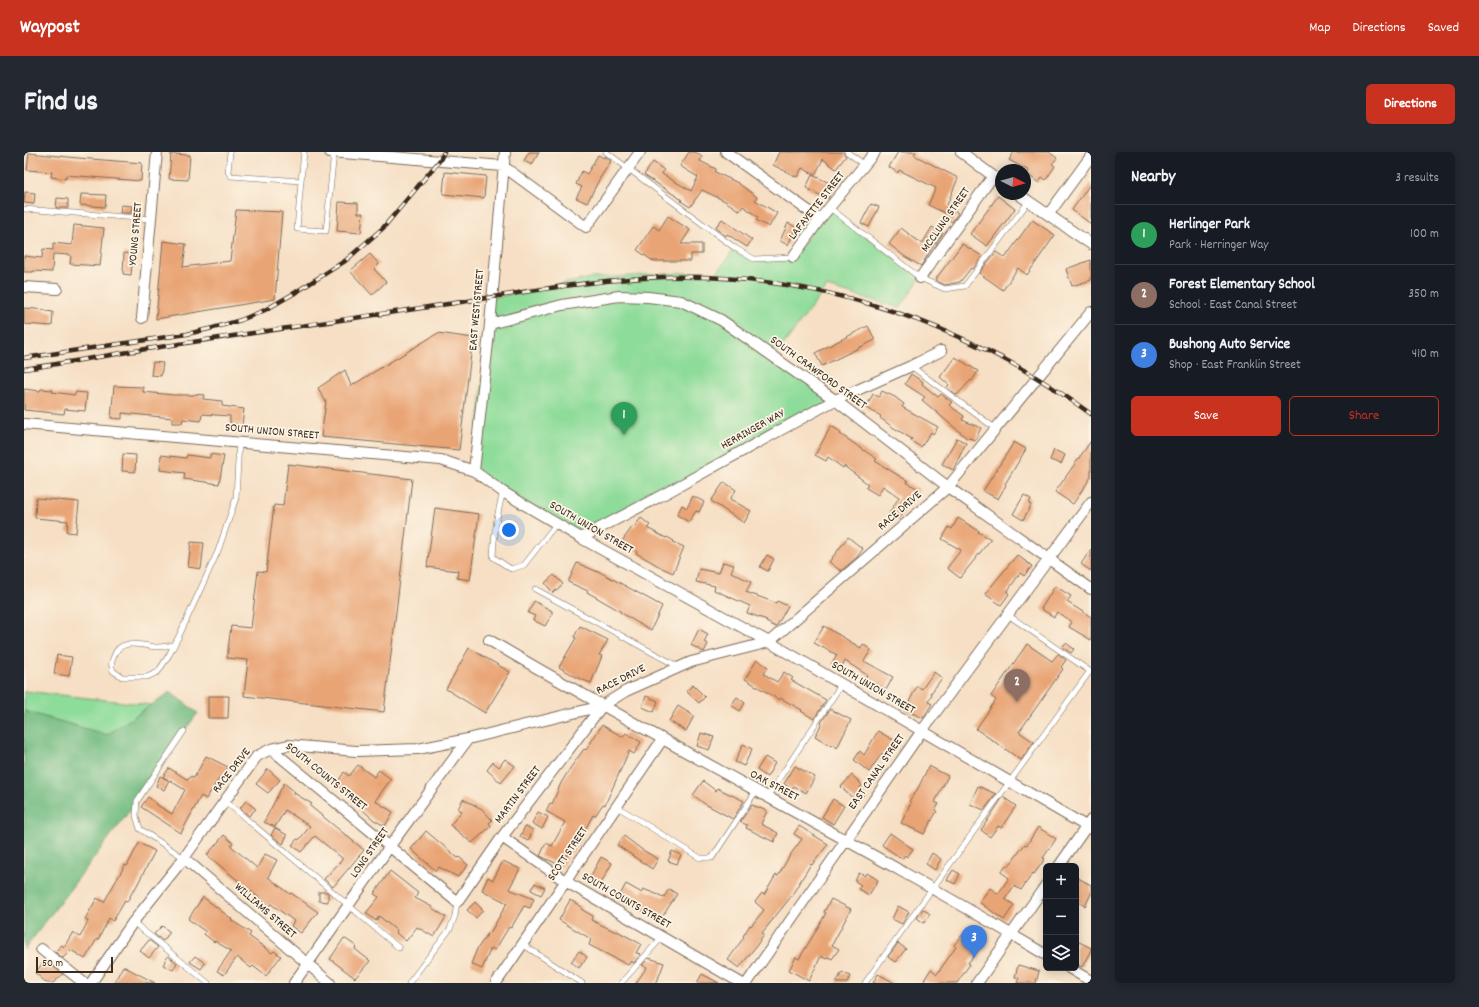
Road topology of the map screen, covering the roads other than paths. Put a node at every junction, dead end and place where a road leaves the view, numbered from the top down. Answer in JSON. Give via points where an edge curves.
{"nodes":[{"id":1,"x":157,"y":152,"type":"edge"},
{"id":2,"x":230,"y":152,"type":"edge"},
{"id":3,"x":304,"y":152,"type":"edge"},
{"id":4,"x":330,"y":152,"type":"edge"},
{"id":5,"x":334,"y":152,"type":"edge"},
{"id":6,"x":505,"y":152,"type":"edge"},
{"id":7,"x":606,"y":152,"type":"edge"},
{"id":8,"x":640,"y":152,"type":"edge"},
{"id":9,"x":726,"y":152,"type":"edge"},
{"id":10,"x":847,"y":152,"type":"edge"},
{"id":11,"x":875,"y":152,"type":"edge"},
{"id":12,"x":961,"y":152,"type":"edge"},
{"id":13,"x":1087,"y":152,"type":"edge"},
{"id":14,"x":1091,"y":155,"type":"edge"},
{"id":15,"x":865,"y":165,"type":"junction"},
{"id":16,"x":503,"y":166,"type":"junction"},
{"id":17,"x":628,"y":168,"type":"junction"},
{"id":18,"x":995,"y":178,"type":"edge"},
{"id":19,"x":301,"y":181,"type":"junction"},
{"id":20,"x":995,"y":182,"type":"edge"},
{"id":21,"x":1029,"y":201,"type":"joint"},
{"id":22,"x":830,"y":208,"type":"junction"},
{"id":23,"x":24,"y":209,"type":"edge"},
{"id":24,"x":1048,"y":215,"type":"junction"},
{"id":25,"x":150,"y":219,"type":"junction"},
{"id":26,"x":820,"y":219,"type":"junction"},
{"id":27,"x":1091,"y":244,"type":"edge"},
{"id":28,"x":794,"y":257,"type":"joint"},
{"id":29,"x":920,"y":278,"type":"junction"},
{"id":30,"x":24,"y":287,"type":"edge"},
{"id":31,"x":57,"y":289,"type":"dead end"},
{"id":32,"x":1090,"y":315,"type":"edge"},
{"id":33,"x":142,"y":318,"type":"dead end"},
{"id":34,"x":490,"y":324,"type":"junction"},
{"id":35,"x":941,"y":351,"type":"dead end"},
{"id":36,"x":911,"y":366,"type":"junction"},
{"id":37,"x":835,"y":400,"type":"junction"},
{"id":38,"x":24,"y":424,"type":"edge"},
{"id":39,"x":996,"y":429,"type":"junction"},
{"id":40,"x":239,"y":442,"type":"junction"},
{"id":41,"x":474,"y":471,"type":"junction"},
{"id":42,"x":948,"y":487,"type":"junction"},
{"id":43,"x":503,"y":492,"type":"junction"},
{"id":44,"x":1091,"y":502,"type":"edge"},
{"id":45,"x":557,"y":523,"type":"junction"},
{"id":46,"x":581,"y":538,"type":"junction"},
{"id":47,"x":1049,"y":559,"type":"junction"},
{"id":48,"x":535,"y":589,"type":"dead end"},
{"id":49,"x":1091,"y":589,"type":"edge"},
{"id":50,"x":1008,"y":615,"type":"junction"},
{"id":51,"x":489,"y":640,"type":"dead end"},
{"id":52,"x":769,"y":642,"type":"junction"},
{"id":53,"x":174,"y":645,"type":"junction"},
{"id":54,"x":679,"y":667,"type":"junction"},
{"id":55,"x":1090,"y":671,"type":"edge"},
{"id":56,"x":841,"y":685,"type":"junction"},
{"id":57,"x":602,"y":706,"type":"junction"},
{"id":58,"x":184,"y":731,"type":"dead end"},
{"id":59,"x":921,"y":732,"type":"junction"},
{"id":60,"x":468,"y":739,"type":"junction"},
{"id":61,"x":662,"y":740,"type":"junction"},
{"id":62,"x":271,"y":749,"type":"junction"},
{"id":63,"x":1010,"y":783,"type":"junction"},
{"id":64,"x":756,"y":791,"type":"junction"},
{"id":65,"x":767,"y":797,"type":"junction"},
{"id":66,"x":225,"y":801,"type":"junction"},
{"id":67,"x":616,"y":806,"type":"junction"},
{"id":68,"x":1090,"y":825,"type":"edge"},
{"id":69,"x":502,"y":837,"type":"junction"},
{"id":70,"x":845,"y":839,"type":"junction"},
{"id":71,"x":390,"y":846,"type":"junction"},
{"id":72,"x":184,"y":858,"type":"junction"},
{"id":73,"x":1061,"y":863,"type":"edge"},
{"id":74,"x":565,"y":881,"type":"junction"},
{"id":75,"x":932,"y":888,"type":"junction"},
{"id":76,"x":1043,"y":889,"type":"edge"},
{"id":77,"x":457,"y":902,"type":"junction"},
{"id":78,"x":349,"y":906,"type":"junction"},
{"id":79,"x":133,"y":922,"type":"junction"},
{"id":80,"x":1012,"y":934,"type":"junction"},
{"id":81,"x":662,"y":937,"type":"junction"},
{"id":82,"x":522,"y":944,"type":"junction"},
{"id":83,"x":399,"y":948,"type":"dead end"},
{"id":84,"x":41,"y":949,"type":"dead end"},
{"id":85,"x":1043,"y":952,"type":"edge"},
{"id":86,"x":307,"y":965,"type":"junction"},
{"id":87,"x":1074,"y":971,"type":"edge"},
{"id":88,"x":1091,"y":982,"type":"edge"},
{"id":89,"x":84,"y":983,"type":"edge"},
{"id":90,"x":91,"y":983,"type":"edge"},
{"id":91,"x":208,"y":983,"type":"edge"},
{"id":92,"x":294,"y":983,"type":"edge"},
{"id":93,"x":330,"y":983,"type":"edge"},
{"id":94,"x":409,"y":983,"type":"edge"},
{"id":95,"x":496,"y":983,"type":"edge"},
{"id":96,"x":582,"y":983,"type":"edge"},
{"id":97,"x":621,"y":983,"type":"edge"},
{"id":98,"x":741,"y":983,"type":"edge"},
{"id":99,"x":747,"y":983,"type":"edge"},
{"id":100,"x":865,"y":983,"type":"edge"},
{"id":101,"x":977,"y":983,"type":"edge"}],
"edges":[{"from":1,"to":25,"type":"street","name":"YOUNG STREET"},
{"from":2,"to":19,"type":"lane","via":[[228,172],[231,176]]},
{"from":3,"to":19,"type":"lane"},
{"from":4,"to":5,"type":"street"},
{"from":5,"to":16,"type":"street"},
{"from":5,"to":19,"type":"lane","via":[[326,231],[297,230]]},
{"from":6,"to":16,"type":"street","name":"EAST WEST STREET"},
{"from":7,"to":17,"type":"lane"},
{"from":8,"to":17,"type":"street"},
{"from":9,"to":26,"type":"street"},
{"from":10,"to":15,"type":"lane"},
{"from":11,"to":15,"type":"street","name":"LAFAYETTE STREET"},
{"from":12,"to":18,"type":"street"},
{"from":13,"to":14,"type":"lane"},
{"from":14,"to":24,"type":"street"},
{"from":15,"to":22,"type":"street","name":"LAFAYETTE STREET"},
{"from":16,"to":17,"type":"street","via":[[586,227]]},
{"from":16,"to":34,"type":"street","name":"EAST WEST STREET"},
{"from":17,"to":28,"type":"lane","via":[[735,248],[754,258]]},
{"from":20,"to":29,"type":"street","name":"MCCLUNG STREET"},
{"from":21,"to":24,"type":"street"},
{"from":21,"to":29,"type":"lane","via":[[965,286],[944,290]]},
{"from":22,"to":26,"type":"street","name":"LAFAYETTE STREET"},
{"from":22,"to":29,"type":"lane"},
{"from":23,"to":25,"type":"lane"},
{"from":24,"to":27,"type":"street"},
{"from":25,"to":33,"type":"street","name":"YOUNG STREET"},
{"from":26,"to":28,"type":"street","name":"LAFAYETTE STREET"},
{"from":30,"to":31,"type":"street"},
{"from":32,"to":39,"type":"street","name":"RACE DRIVE"},
{"from":34,"to":37,"type":"street","name":"SOUTH CRAWFORD STREET","via":[[562,305],[619,296],[681,301],[721,320]]},
{"from":34,"to":41,"type":"street","name":"EAST WEST STREET"},
{"from":35,"to":36,"type":"street","name":"HERRINGER WAY"},
{"from":36,"to":37,"type":"street","name":"HERRINGER WAY"},
{"from":36,"to":39,"type":"lane"},
{"from":37,"to":42,"type":"street","name":"SOUTH CRAWFORD STREET"},
{"from":37,"to":46,"type":"street","name":"HERRINGER WAY"},
{"from":38,"to":40,"type":"street","name":"SOUTH UNION STREET"},
{"from":39,"to":42,"type":"street","name":"RACE DRIVE"},
{"from":40,"to":41,"type":"street","name":"SOUTH UNION STREET","via":[[441,460]]},
{"from":40,"to":53,"type":"lane","via":[[236,498],[218,551]]},
{"from":41,"to":43,"type":"street","name":"SOUTH UNION STREET"},
{"from":42,"to":47,"type":"street","name":"SOUTH CRAWFORD STREET"},
{"from":42,"to":52,"type":"street","name":"RACE DRIVE"},
{"from":43,"to":45,"type":"street","name":"SOUTH UNION STREET"},
{"from":43,"to":45,"type":"lane","via":[[498,508],[493,557],[511,569],[524,566]]},
{"from":44,"to":47,"type":"street","name":"EAST CANAL STREET"},
{"from":45,"to":46,"type":"street","name":"SOUTH UNION STREET"},
{"from":46,"to":52,"type":"street","name":"SOUTH UNION STREET"},
{"from":47,"to":49,"type":"street","name":"SOUTH CRAWFORD STREET"},
{"from":47,"to":50,"type":"street","name":"EAST CANAL STREET"},
{"from":48,"to":54,"type":"lane"},
{"from":50,"to":55,"type":"lane"},
{"from":50,"to":59,"type":"street","name":"EAST CANAL STREET"},
{"from":51,"to":57,"type":"street","name":"OAK STREET"},
{"from":52,"to":54,"type":"street","name":"RACE DRIVE"},
{"from":52,"to":56,"type":"street","name":"SOUTH UNION STREET"},
{"from":53,"to":53,"type":"lane","via":[[158,672],[152,675],[122,677],[113,671],[111,663],[115,651],[123,645]]},
{"from":54,"to":57,"type":"street","name":"RACE DRIVE","via":[[626,691]]},
{"from":55,"to":63,"type":"lane"},
{"from":56,"to":59,"type":"street","name":"SOUTH UNION STREET"},
{"from":56,"to":65,"type":"lane"},
{"from":57,"to":60,"type":"street","name":"RACE DRIVE"},
{"from":57,"to":61,"type":"street","name":"OAK STREET"},
{"from":57,"to":69,"type":"street","name":"MARTIN STREET"},
{"from":58,"to":72,"type":"lane","via":[[137,801],[136,816],[140,829]]},
{"from":59,"to":63,"type":"street","name":"SOUTH UNION STREET"},
{"from":59,"to":70,"type":"street","name":"EAST CANAL STREET"},
{"from":60,"to":62,"type":"street","name":"RACE DRIVE","via":[[418,749],[356,752],[288,745]]},
{"from":60,"to":71,"type":"street","name":"LONG STREET"},
{"from":61,"to":64,"type":"street","name":"OAK STREET"},
{"from":61,"to":67,"type":"street","name":"SCOTT STREET"},
{"from":62,"to":66,"type":"street","name":"RACE DRIVE","via":[[257,756]]},
{"from":62,"to":71,"type":"street","name":"SOUTH COUNTS STREET"},
{"from":63,"to":68,"type":"street","name":"SOUTH UNION STREET"},
{"from":63,"to":75,"type":"lane"},
{"from":64,"to":65,"type":"street","name":"OAK STREET"},
{"from":64,"to":67,"type":"lane","via":[[712,858],[700,858]]},
{"from":65,"to":70,"type":"street","name":"OAK STREET"},
{"from":66,"to":72,"type":"street","name":"RACE DRIVE"},
{"from":66,"to":78,"type":"lane"},
{"from":67,"to":74,"type":"street","name":"SCOTT STREET"},
{"from":68,"to":73,"type":"street"},
{"from":69,"to":74,"type":"street","name":"SOUTH COUNTS STREET"},
{"from":69,"to":77,"type":"street","name":"MARTIN STREET"},
{"from":70,"to":75,"type":"street","name":"OAK STREET"},
{"from":70,"to":99,"type":"street","name":"EAST CANAL STREET"},
{"from":71,"to":77,"type":"street","name":"SOUTH COUNTS STREET"},
{"from":71,"to":78,"type":"street","name":"LONG STREET"},
{"from":72,"to":79,"type":"street","name":"RACE DRIVE"},
{"from":72,"to":86,"type":"street","name":"WILLIAMS STREET"},
{"from":74,"to":81,"type":"street","name":"SOUTH COUNTS STREET"},
{"from":74,"to":82,"type":"street","name":"SCOTT STREET"},
{"from":75,"to":80,"type":"street","name":"OAK STREET"},
{"from":75,"to":100,"type":"lane"},
{"from":76,"to":80,"type":"street"},
{"from":77,"to":94,"type":"lane","via":[[450,929]]},
{"from":78,"to":83,"type":"lane"},
{"from":78,"to":86,"type":"street","name":"LONG STREET"},
{"from":79,"to":90,"type":"street","name":"RACE DRIVE"},
{"from":79,"to":91,"type":"lane"},
{"from":80,"to":85,"type":"street","name":"OAK STREET"},
{"from":80,"to":101,"type":"street"},
{"from":81,"to":97,"type":"lane"},
{"from":81,"to":98,"type":"street","name":"SOUTH COUNTS STREET"},
{"from":82,"to":95,"type":"street","name":"SCOTT STREET"},
{"from":82,"to":96,"type":"lane"},
{"from":84,"to":89,"type":"street"},
{"from":86,"to":92,"type":"street","name":"LONG STREET"},
{"from":86,"to":93,"type":"street","name":"WILLIAMS STREET"},
{"from":87,"to":88,"type":"street"}]}
